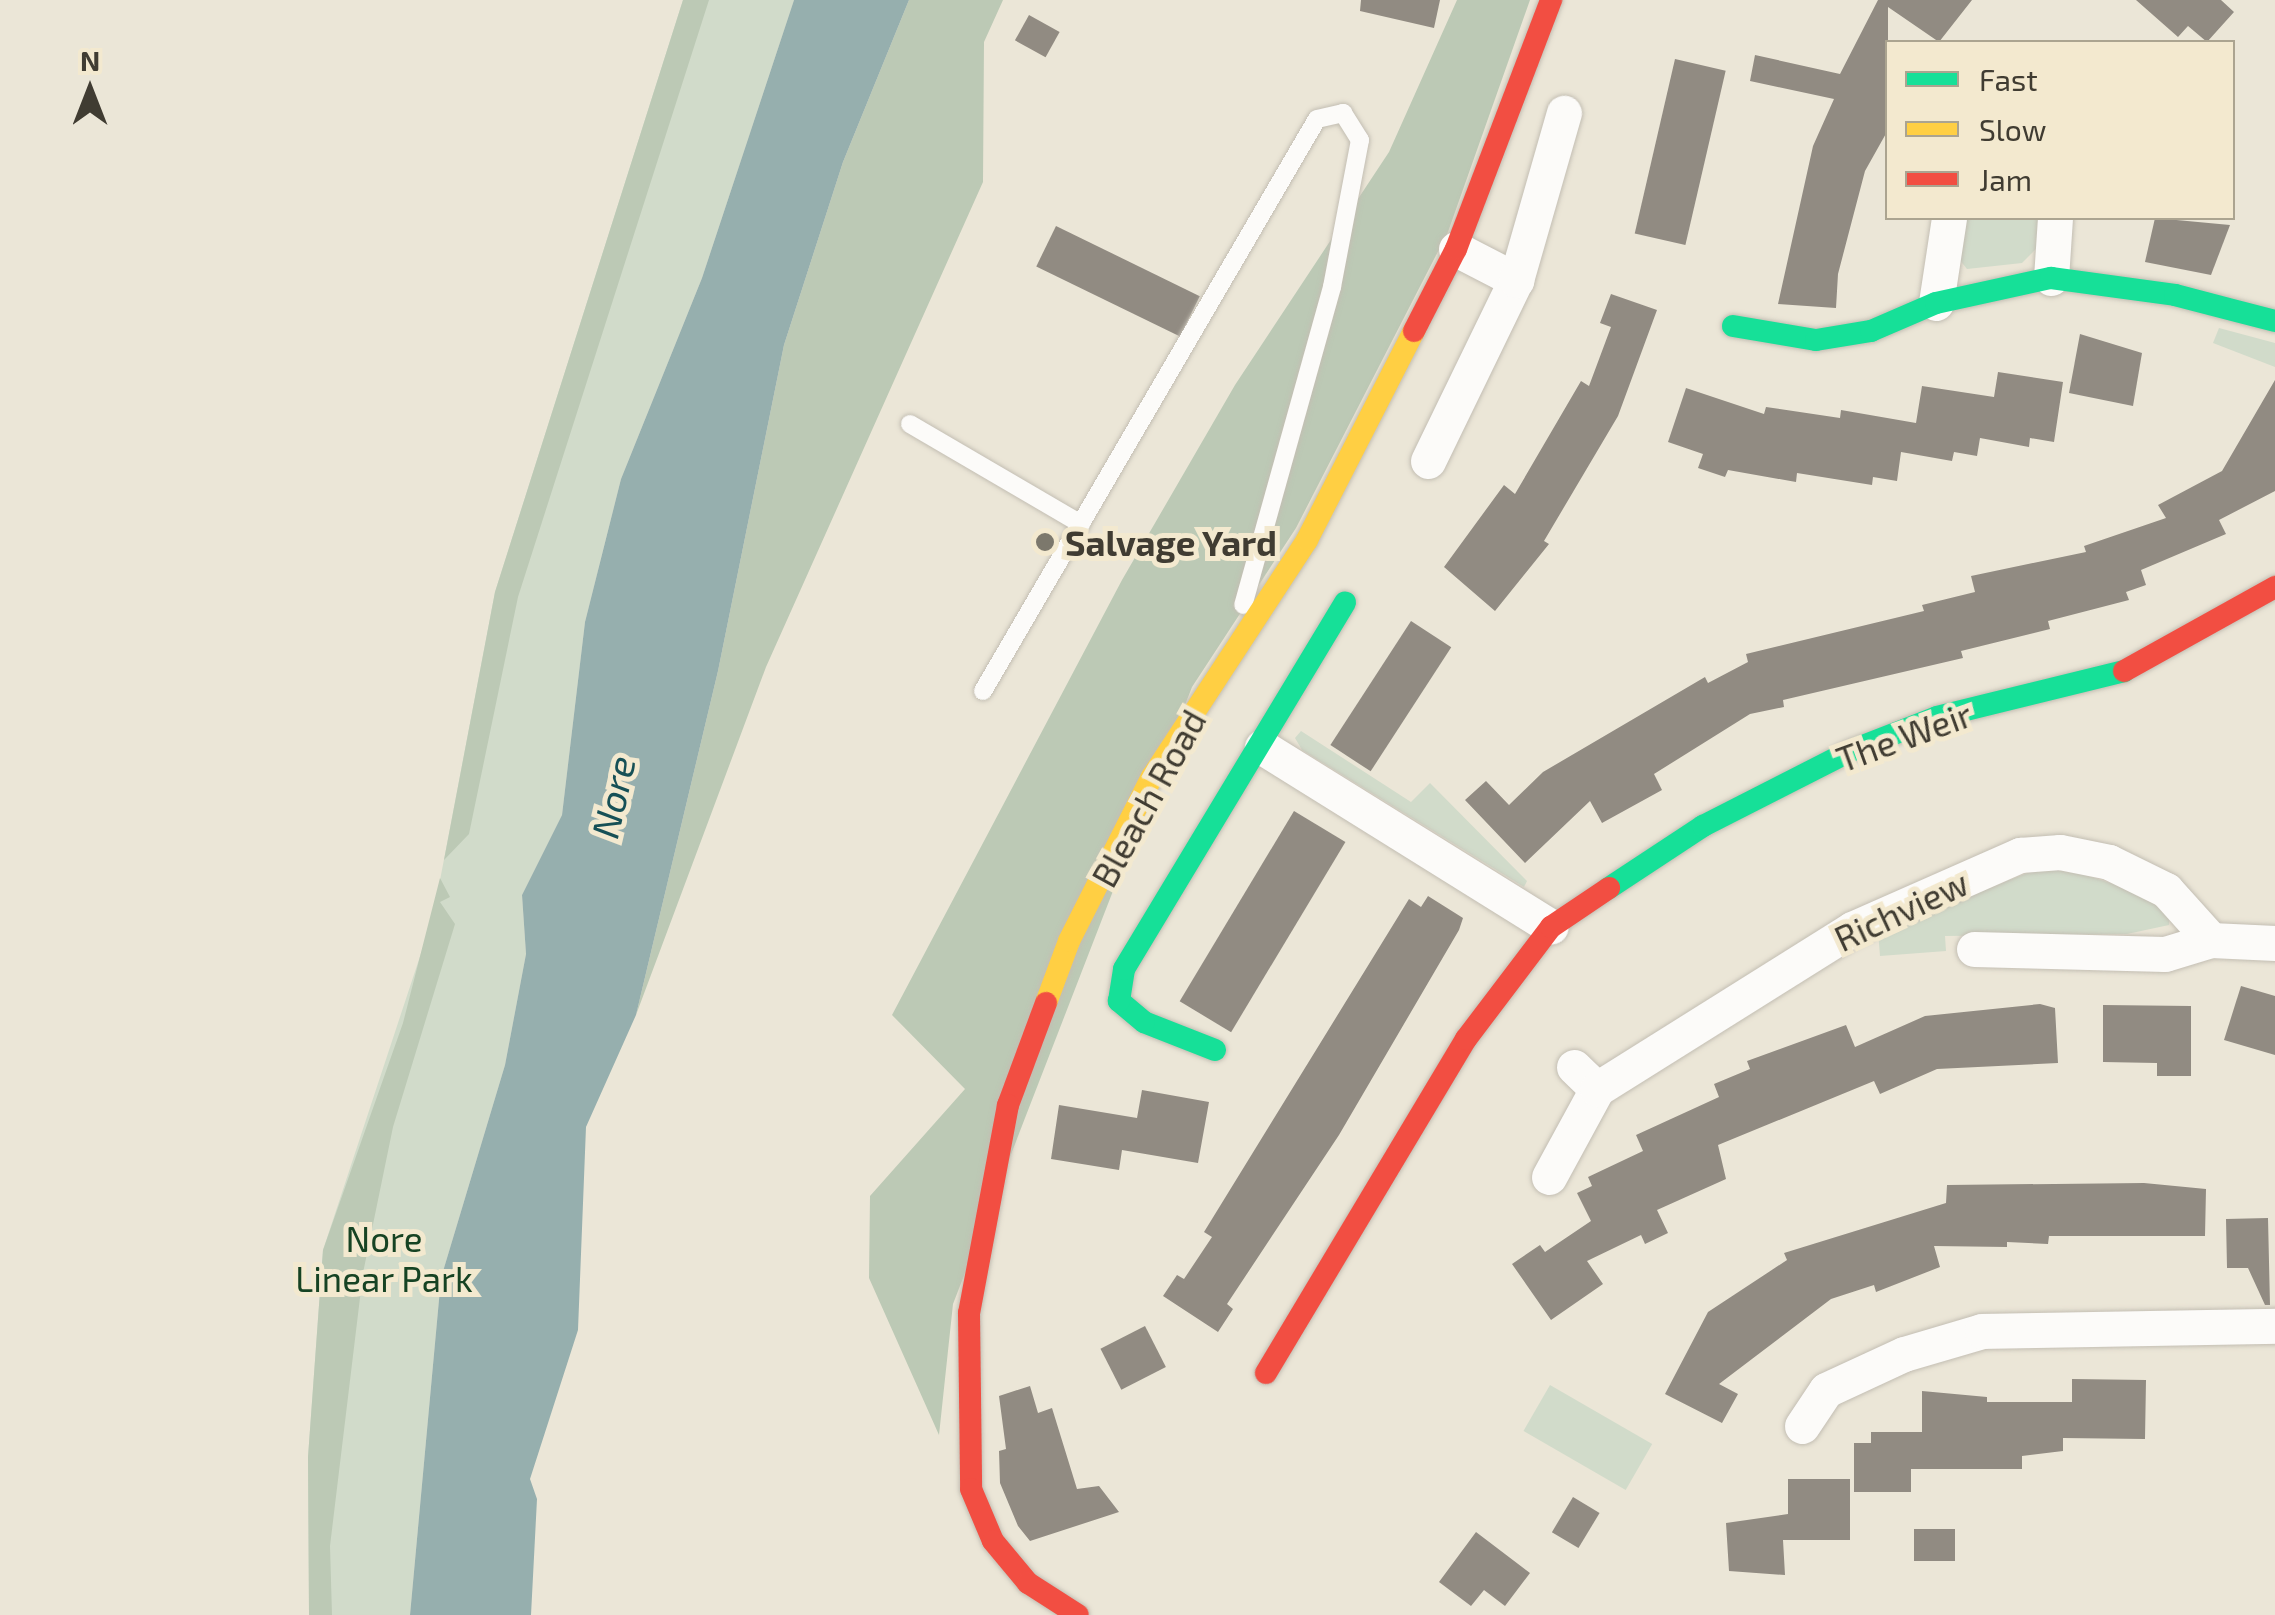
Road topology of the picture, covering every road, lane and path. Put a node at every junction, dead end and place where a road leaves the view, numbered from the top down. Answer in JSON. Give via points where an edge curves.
{"nodes":[{"id":1,"x":1551,"y":0,"type":"edge"},
{"id":2,"x":1564,"y":113,"type":"dead end"},
{"id":3,"x":1949,"y":220,"type":"edge"},
{"id":4,"x":2054,"y":220,"type":"edge"},
{"id":5,"x":1456,"y":249,"type":"junction"},
{"id":6,"x":2050,"y":278,"type":"junction"},
{"id":7,"x":1516,"y":280,"type":"junction"},
{"id":8,"x":1936,"y":303,"type":"junction"},
{"id":9,"x":2275,"y":321,"type":"edge"},
{"id":10,"x":1733,"y":326,"type":"dead end"},
{"id":11,"x":910,"y":424,"type":"dead end"},
{"id":12,"x":1428,"y":461,"type":"dead end"},
{"id":13,"x":1081,"y":524,"type":"junction"},
{"id":14,"x":2275,"y":587,"type":"edge"},
{"id":15,"x":1345,"y":603,"type":"dead end"},
{"id":16,"x":1230,"y":659,"type":"junction"},
{"id":17,"x":983,"y":691,"type":"dead end"},
{"id":18,"x":1262,"y":747,"type":"junction"},
{"id":19,"x":1551,"y":927,"type":"junction"},
{"id":20,"x":2212,"y":940,"type":"junction"},
{"id":21,"x":2275,"y":942,"type":"edge"},
{"id":22,"x":1974,"y":948,"type":"dead end"},
{"id":23,"x":1215,"y":1050,"type":"dead end"},
{"id":24,"x":1549,"y":1178,"type":"dead end"},
{"id":25,"x":2275,"y":1326,"type":"edge"},
{"id":26,"x":1266,"y":1373,"type":"dead end"},
{"id":27,"x":1802,"y":1426,"type":"dead end"},
{"id":28,"x":1078,"y":1615,"type":"edge"}],
"edges":[{"from":1,"to":5,"type":"street","name":"Bleach Road"},
{"from":2,"to":7,"type":"street"},
{"from":3,"to":8,"type":"street"},
{"from":4,"to":6,"type":"street"},
{"from":5,"to":7,"type":"street"},
{"from":5,"to":16,"type":"street","name":"Bleach Road","via":[[1307,540]]},
{"from":6,"to":8,"type":"street"},
{"from":6,"to":9,"type":"street","via":[[2175,295]]},
{"from":7,"to":12,"type":"street"},
{"from":8,"to":10,"type":"street","via":[[1870,330],[1816,340]]},
{"from":11,"to":13,"type":"lane"},
{"from":13,"to":16,"type":"lane","via":[[1316,119],[1343,113],[1360,140],[1332,287]]},
{"from":13,"to":17,"type":"lane"},
{"from":14,"to":19,"type":"street","name":"The Weir","via":[[2130,668],[1937,717],[1850,751],[1703,826]]},
{"from":15,"to":18,"type":"street"},
{"from":16,"to":28,"type":"street","name":"Bleach Road","via":[[1152,777],[1069,942],[1008,1105],[981,1222],[969,1313],[971,1489],[993,1541],[1028,1583]]},
{"from":18,"to":19,"type":"street"},
{"from":18,"to":23,"type":"street","via":[[1124,969],[1120,1001],[1144,1022]]},
{"from":19,"to":26,"type":"street","name":"The Weir","via":[[1466,1039]]},
{"from":20,"to":21,"type":"street","name":"Richview"},
{"from":20,"to":22,"type":"street","name":"Richview","via":[[2165,954]]},
{"from":20,"to":24,"type":"street","name":"Richview","via":[[2166,890],[2109,862],[2060,852],[2020,856],[1852,929],[1585,1078]]},
{"from":25,"to":27,"type":"street","via":[[1982,1331],[1904,1354],[1826,1390]]}]}
